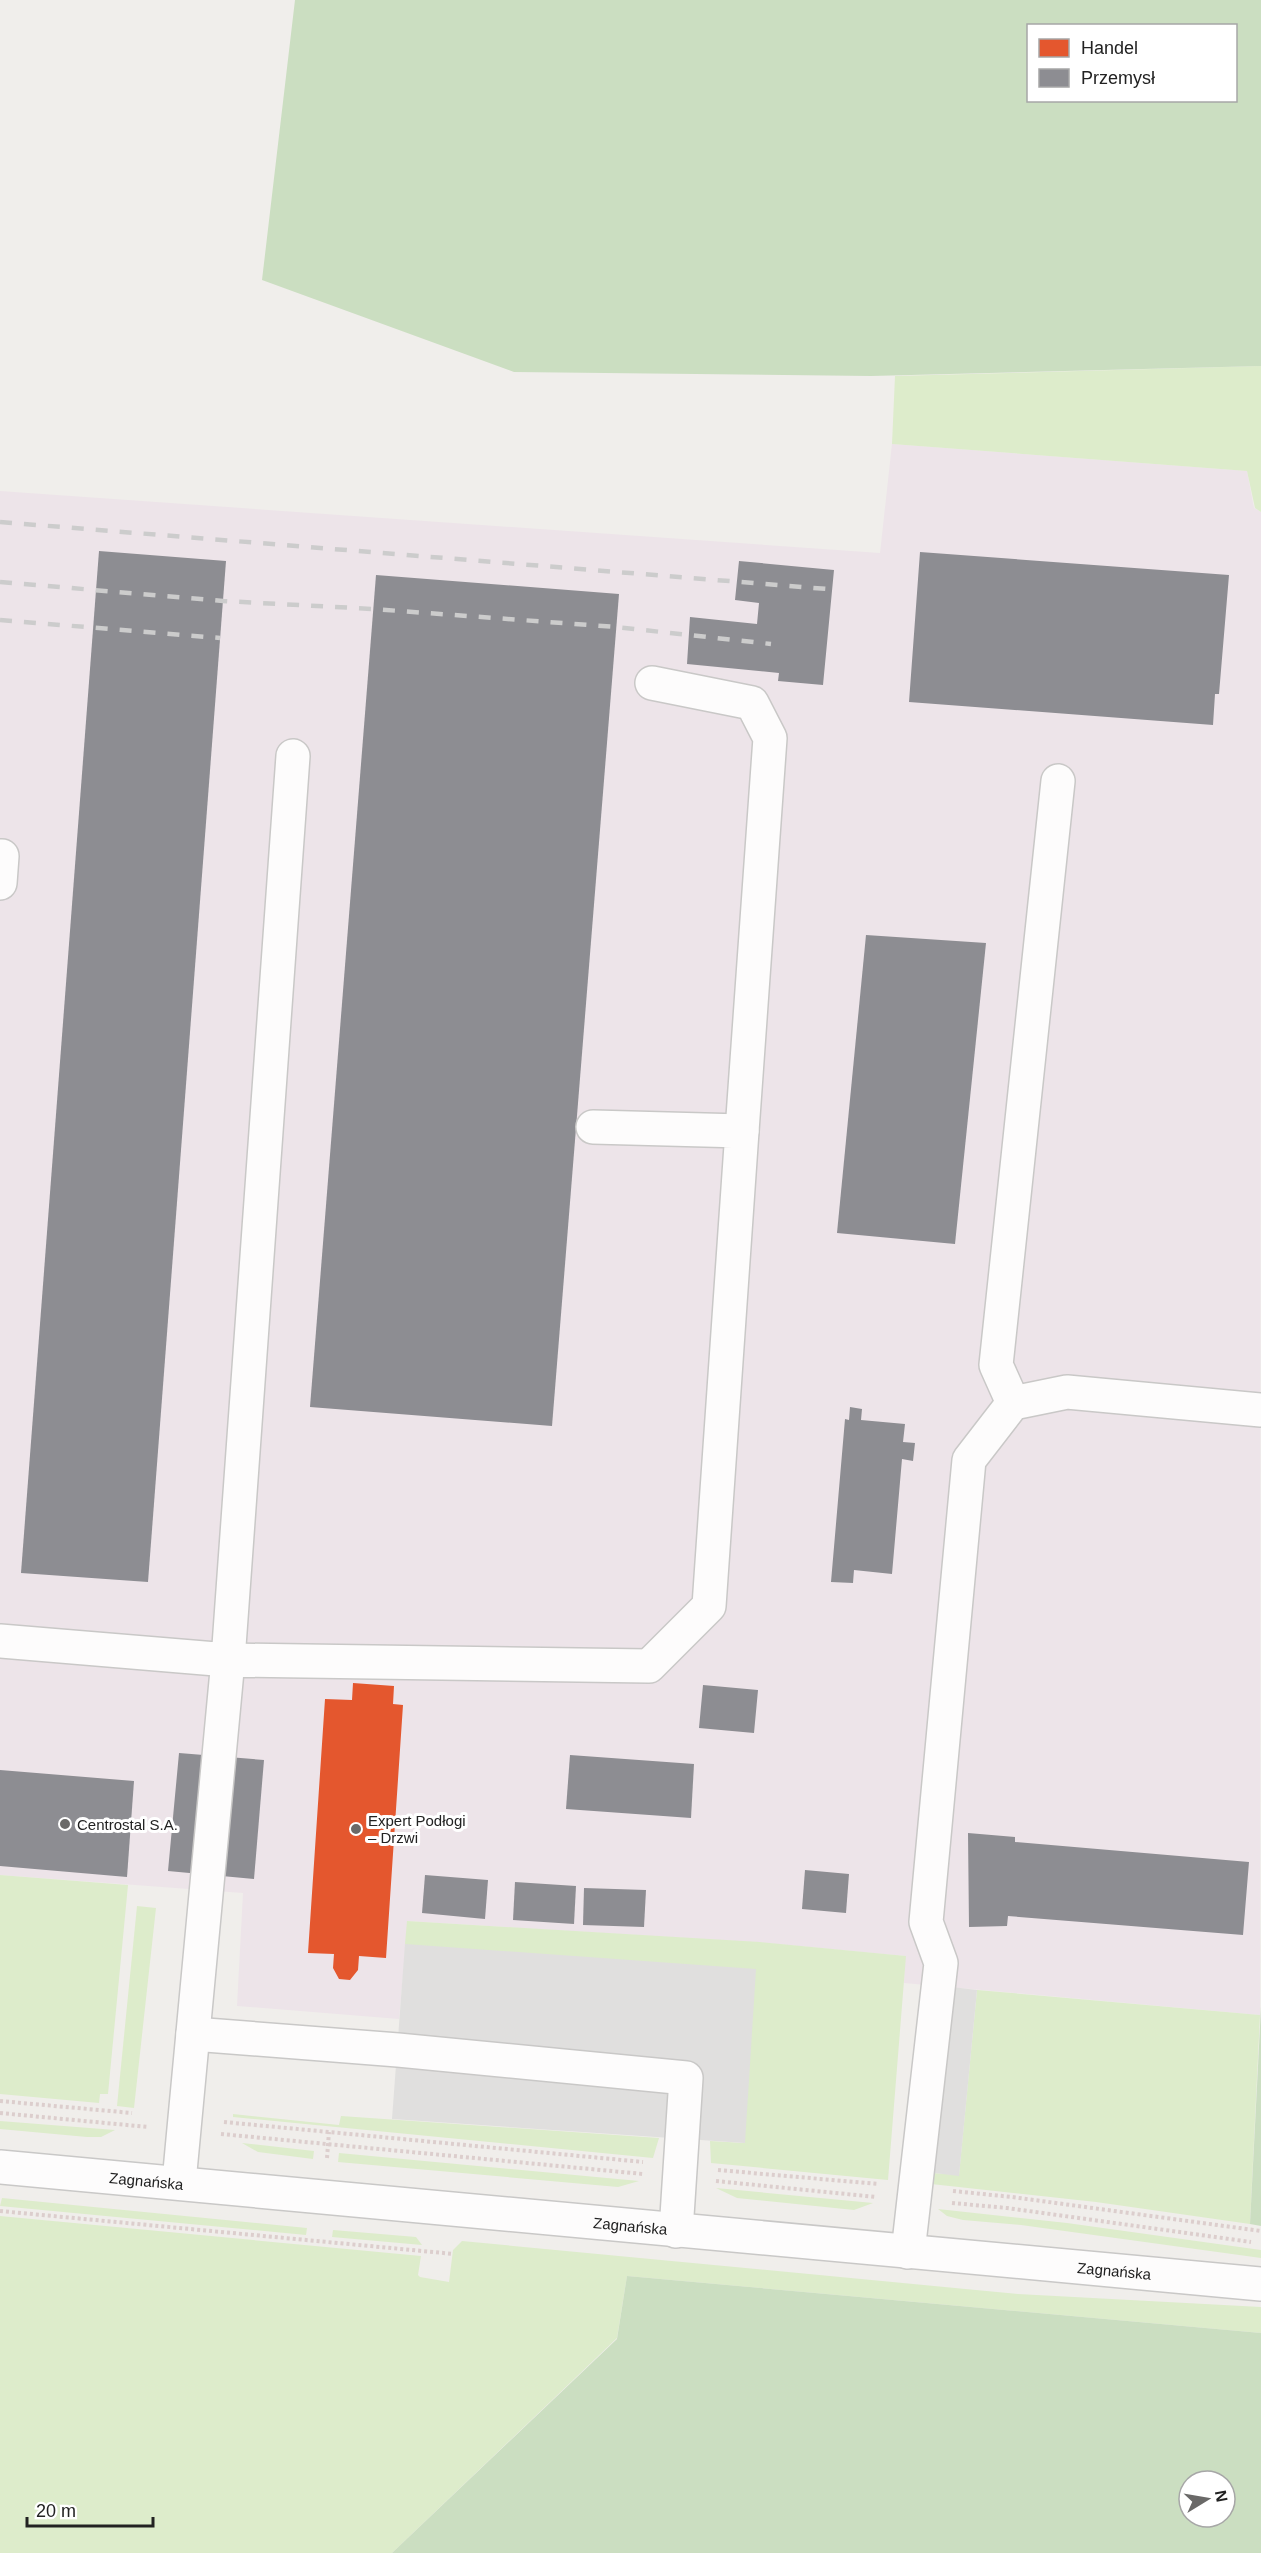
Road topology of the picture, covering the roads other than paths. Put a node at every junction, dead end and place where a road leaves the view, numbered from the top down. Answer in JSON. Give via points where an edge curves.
{"nodes":[{"id":1,"x":652,"y":683,"type":"dead end"},
{"id":2,"x":293,"y":756,"type":"dead end"},
{"id":3,"x":1058,"y":781,"type":"dead end"},
{"id":4,"x":0,"y":856,"type":"edge"},
{"id":5,"x":0,"y":883,"type":"edge"},
{"id":6,"x":593,"y":1127,"type":"dead end"},
{"id":7,"x":742,"y":1131,"type":"junction"},
{"id":8,"x":1013,"y":1403,"type":"junction"},
{"id":9,"x":1261,"y":1410,"type":"edge"},
{"id":10,"x":0,"y":1641,"type":"edge"},
{"id":11,"x":228,"y":1660,"type":"junction"},
{"id":12,"x":193,"y":2034,"type":"junction"},
{"id":13,"x":0,"y":2167,"type":"edge"},
{"id":14,"x":179,"y":2182,"type":"junction"},
{"id":15,"x":676,"y":2230,"type":"junction"},
{"id":16,"x":908,"y":2252,"type":"junction"},
{"id":17,"x":1261,"y":2284,"type":"edge"}],
"edges":[{"from":1,"to":7,"type":"street","via":[[752,703],[770,738]]},
{"from":2,"to":11,"type":"street"},
{"from":3,"to":8,"type":"street","via":[[996,1365]]},
{"from":4,"to":5,"type":"street"},
{"from":6,"to":7,"type":"street"},
{"from":7,"to":11,"type":"street","via":[[709,1606],[649,1666]]},
{"from":8,"to":9,"type":"street","via":[[1067,1392]]},
{"from":8,"to":16,"type":"street","via":[[969,1460],[926,1922],[941,1963]]},
{"from":10,"to":11,"type":"street"},
{"from":11,"to":12,"type":"street"},
{"from":12,"to":14,"type":"street"},
{"from":12,"to":15,"type":"street","via":[[686,2078]]},
{"from":13,"to":14,"type":"street","name":"Zagnańska"},
{"from":14,"to":15,"type":"street","name":"Zagnańska"},
{"from":15,"to":16,"type":"street","name":"Zagnańska"},
{"from":16,"to":17,"type":"street","name":"Zagnańska"}]}
